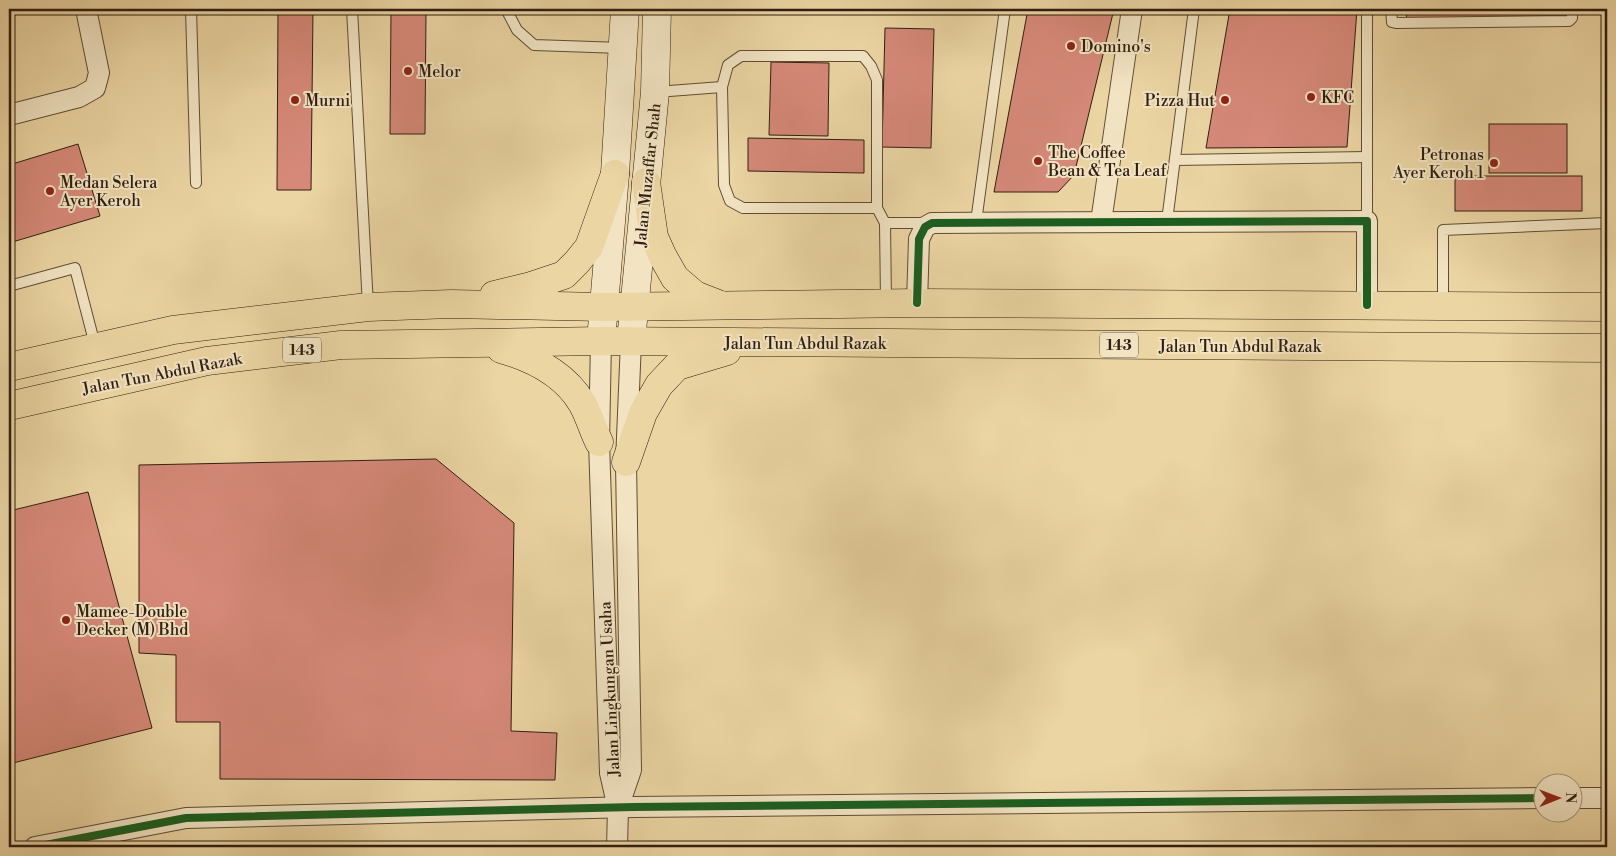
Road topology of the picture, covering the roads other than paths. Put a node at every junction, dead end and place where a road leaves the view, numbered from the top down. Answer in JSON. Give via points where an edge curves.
{"nodes":[{"id":1,"x":86,"y":9,"type":"edge"},
{"id":2,"x":190,"y":9,"type":"edge"},
{"id":3,"x":352,"y":9,"type":"edge"},
{"id":4,"x":506,"y":9,"type":"edge"},
{"id":5,"x":625,"y":9,"type":"edge"},
{"id":6,"x":657,"y":9,"type":"edge"},
{"id":7,"x":1004,"y":9,"type":"edge"},
{"id":8,"x":1132,"y":9,"type":"edge"},
{"id":9,"x":1194,"y":9,"type":"edge"},
{"id":10,"x":1367,"y":9,"type":"edge"},
{"id":11,"x":1392,"y":9,"type":"edge"},
{"id":12,"x":1572,"y":9,"type":"edge"},
{"id":13,"x":623,"y":48,"type":"junction"},
{"id":14,"x":722,"y":87,"type":"junction"},
{"id":15,"x":655,"y":92,"type":"junction"},
{"id":16,"x":9,"y":116,"type":"edge"},
{"id":17,"x":1367,"y":157,"type":"junction"},
{"id":18,"x":1175,"y":160,"type":"junction"},
{"id":19,"x":615,"y":174,"type":"junction"},
{"id":20,"x":646,"y":182,"type":"junction"},
{"id":21,"x":196,"y":183,"type":"dead end"},
{"id":22,"x":877,"y":208,"type":"junction"},
{"id":23,"x":1167,"y":221,"type":"junction"},
{"id":24,"x":976,"y":222,"type":"junction"},
{"id":25,"x":1101,"y":222,"type":"junction"},
{"id":26,"x":1367,"y":222,"type":"junction"},
{"id":27,"x":885,"y":223,"type":"junction"},
{"id":28,"x":932,"y":223,"type":"junction"},
{"id":29,"x":1607,"y":223,"type":"edge"},
{"id":30,"x":9,"y":286,"type":"edge"},
{"id":31,"x":886,"y":303,"type":"junction"},
{"id":32,"x":917,"y":303,"type":"junction"},
{"id":33,"x":451,"y":304,"type":"junction"},
{"id":34,"x":1368,"y":304,"type":"junction"},
{"id":35,"x":727,"y":306,"type":"junction"},
{"id":36,"x":1443,"y":306,"type":"junction"},
{"id":37,"x":368,"y":307,"type":"junction"},
{"id":38,"x":604,"y":307,"type":"junction"},
{"id":39,"x":634,"y":307,"type":"junction"},
{"id":40,"x":1607,"y":307,"type":"edge"},
{"id":41,"x":601,"y":341,"type":"junction"},
{"id":42,"x":631,"y":342,"type":"junction"},
{"id":43,"x":481,"y":343,"type":"junction"},
{"id":44,"x":788,"y":343,"type":"junction"},
{"id":45,"x":96,"y":346,"type":"junction"},
{"id":46,"x":1607,"y":348,"type":"edge"},
{"id":47,"x":9,"y":367,"type":"edge"},
{"id":48,"x":9,"y":406,"type":"edge"},
{"id":49,"x":599,"y":442,"type":"junction"},
{"id":50,"x":626,"y":462,"type":"junction"},
{"id":51,"x":1534,"y":798,"type":"edge"},
{"id":52,"x":1584,"y":798,"type":"edge"},
{"id":53,"x":1607,"y":798,"type":"edge"},
{"id":54,"x":618,"y":808,"type":"junction"},
{"id":55,"x":35,"y":847,"type":"edge"},
{"id":56,"x":617,"y":847,"type":"edge"}],
"edges":[{"from":1,"to":16,"type":"street","via":[[99,72],[94,88],[79,97]]},
{"from":2,"to":21,"type":"lane"},
{"from":3,"to":37,"type":"lane"},
{"from":4,"to":13,"type":"lane","via":[[517,30],[534,45]]},
{"from":5,"to":13,"type":"main road","name":"Jalan Muzaffar Shah"},
{"from":6,"to":15,"type":"main road","name":"Jalan Muzaffar Shah"},
{"from":7,"to":24,"type":"lane"},
{"from":8,"to":25,"type":"street"},
{"from":9,"to":18,"type":"lane"},
{"from":10,"to":17,"type":"lane"},
{"from":11,"to":12,"type":"lane","via":[[1392,22],[1396,23],[1569,21]]},
{"from":13,"to":19,"type":"main road","name":"Jalan Muzaffar Shah"},
{"from":14,"to":15,"type":"lane"},
{"from":14,"to":22,"type":"lane","via":[[724,185],[730,201],[743,208]]},
{"from":14,"to":22,"type":"lane","via":[[728,65],[741,56],[863,56],[876,80]]},
{"from":15,"to":20,"type":"main road","name":"Jalan Muzaffar Shah"},
{"from":17,"to":18,"type":"lane"},
{"from":17,"to":26,"type":"lane"},
{"from":18,"to":23,"type":"lane"},
{"from":19,"to":33,"type":"highway","via":[[589,247],[564,274],[531,286]]},
{"from":19,"to":38,"type":"main road","name":"Jalan Muzaffar Shah"},
{"from":20,"to":35,"type":"highway","via":[[654,237],[675,278],[695,296]]},
{"from":20,"to":39,"type":"main road","name":"Jalan Muzaffar Shah"},
{"from":22,"to":27,"type":"lane"},
{"from":23,"to":25,"type":"street"},
{"from":23,"to":26,"type":"street"},
{"from":24,"to":25,"type":"street"},
{"from":24,"to":28,"type":"street"},
{"from":26,"to":34,"type":"street"},
{"from":27,"to":28,"type":"lane"},
{"from":27,"to":31,"type":"lane"},
{"from":28,"to":32,"type":"street","via":[[925,227],[918,239]]},
{"from":29,"to":36,"type":"lane","via":[[1443,230]]},
{"from":30,"to":45,"type":"lane","via":[[75,268]]},
{"from":31,"to":32,"type":"highway","number":"143"},
{"from":31,"to":35,"type":"highway","number":"143"},
{"from":32,"to":34,"type":"highway","number":"143"},
{"from":33,"to":37,"type":"highway","number":"143"},
{"from":33,"to":38,"type":"highway","number":"143"},
{"from":34,"to":36,"type":"highway","number":"143"},
{"from":35,"to":39,"type":"highway","number":"143"},
{"from":36,"to":40,"type":"highway","number":"143"},
{"from":37,"to":45,"type":"highway","number":"143","via":[[173,330]]},
{"from":38,"to":39,"type":"highway","number":"143"},
{"from":38,"to":41,"type":"main road","name":"Jalan Muzaffar Shah"},
{"from":39,"to":42,"type":"main road","name":"Jalan Muzaffar Shah"},
{"from":41,"to":42,"type":"highway","name":"Jalan Tun Abdul Razak","number":"143"},
{"from":41,"to":43,"type":"highway","name":"Jalan Tun Abdul Razak","number":"143"},
{"from":41,"to":49,"type":"street","name":"Jalan Lingkungan Usaha"},
{"from":42,"to":44,"type":"highway","name":"Jalan Tun Abdul Razak","number":"143"},
{"from":42,"to":50,"type":"street","name":"Jalan Lingkungan Usaha"},
{"from":43,"to":48,"type":"highway","name":"Jalan Tun Abdul Razak","number":"143","via":[[341,345],[207,361]]},
{"from":43,"to":49,"type":"highway","via":[[523,355],[554,372],[571,386],[583,404]]},
{"from":44,"to":46,"type":"highway","name":"Jalan Tun Abdul Razak","number":"143"},
{"from":44,"to":50,"type":"highway","via":[[720,352],[677,366],[659,384],[643,413]]},
{"from":45,"to":47,"type":"highway","number":"143"},
{"from":49,"to":54,"type":"street","name":"Jalan Lingkungan Usaha","via":[[610,773]]},
{"from":50,"to":54,"type":"street","name":"Jalan Lingkungan Usaha","via":[[631,770]]},
{"from":51,"to":54,"type":"street"},
{"from":52,"to":53,"type":"street"},
{"from":54,"to":55,"type":"street","via":[[186,818]]},
{"from":54,"to":56,"type":"street"}]}
